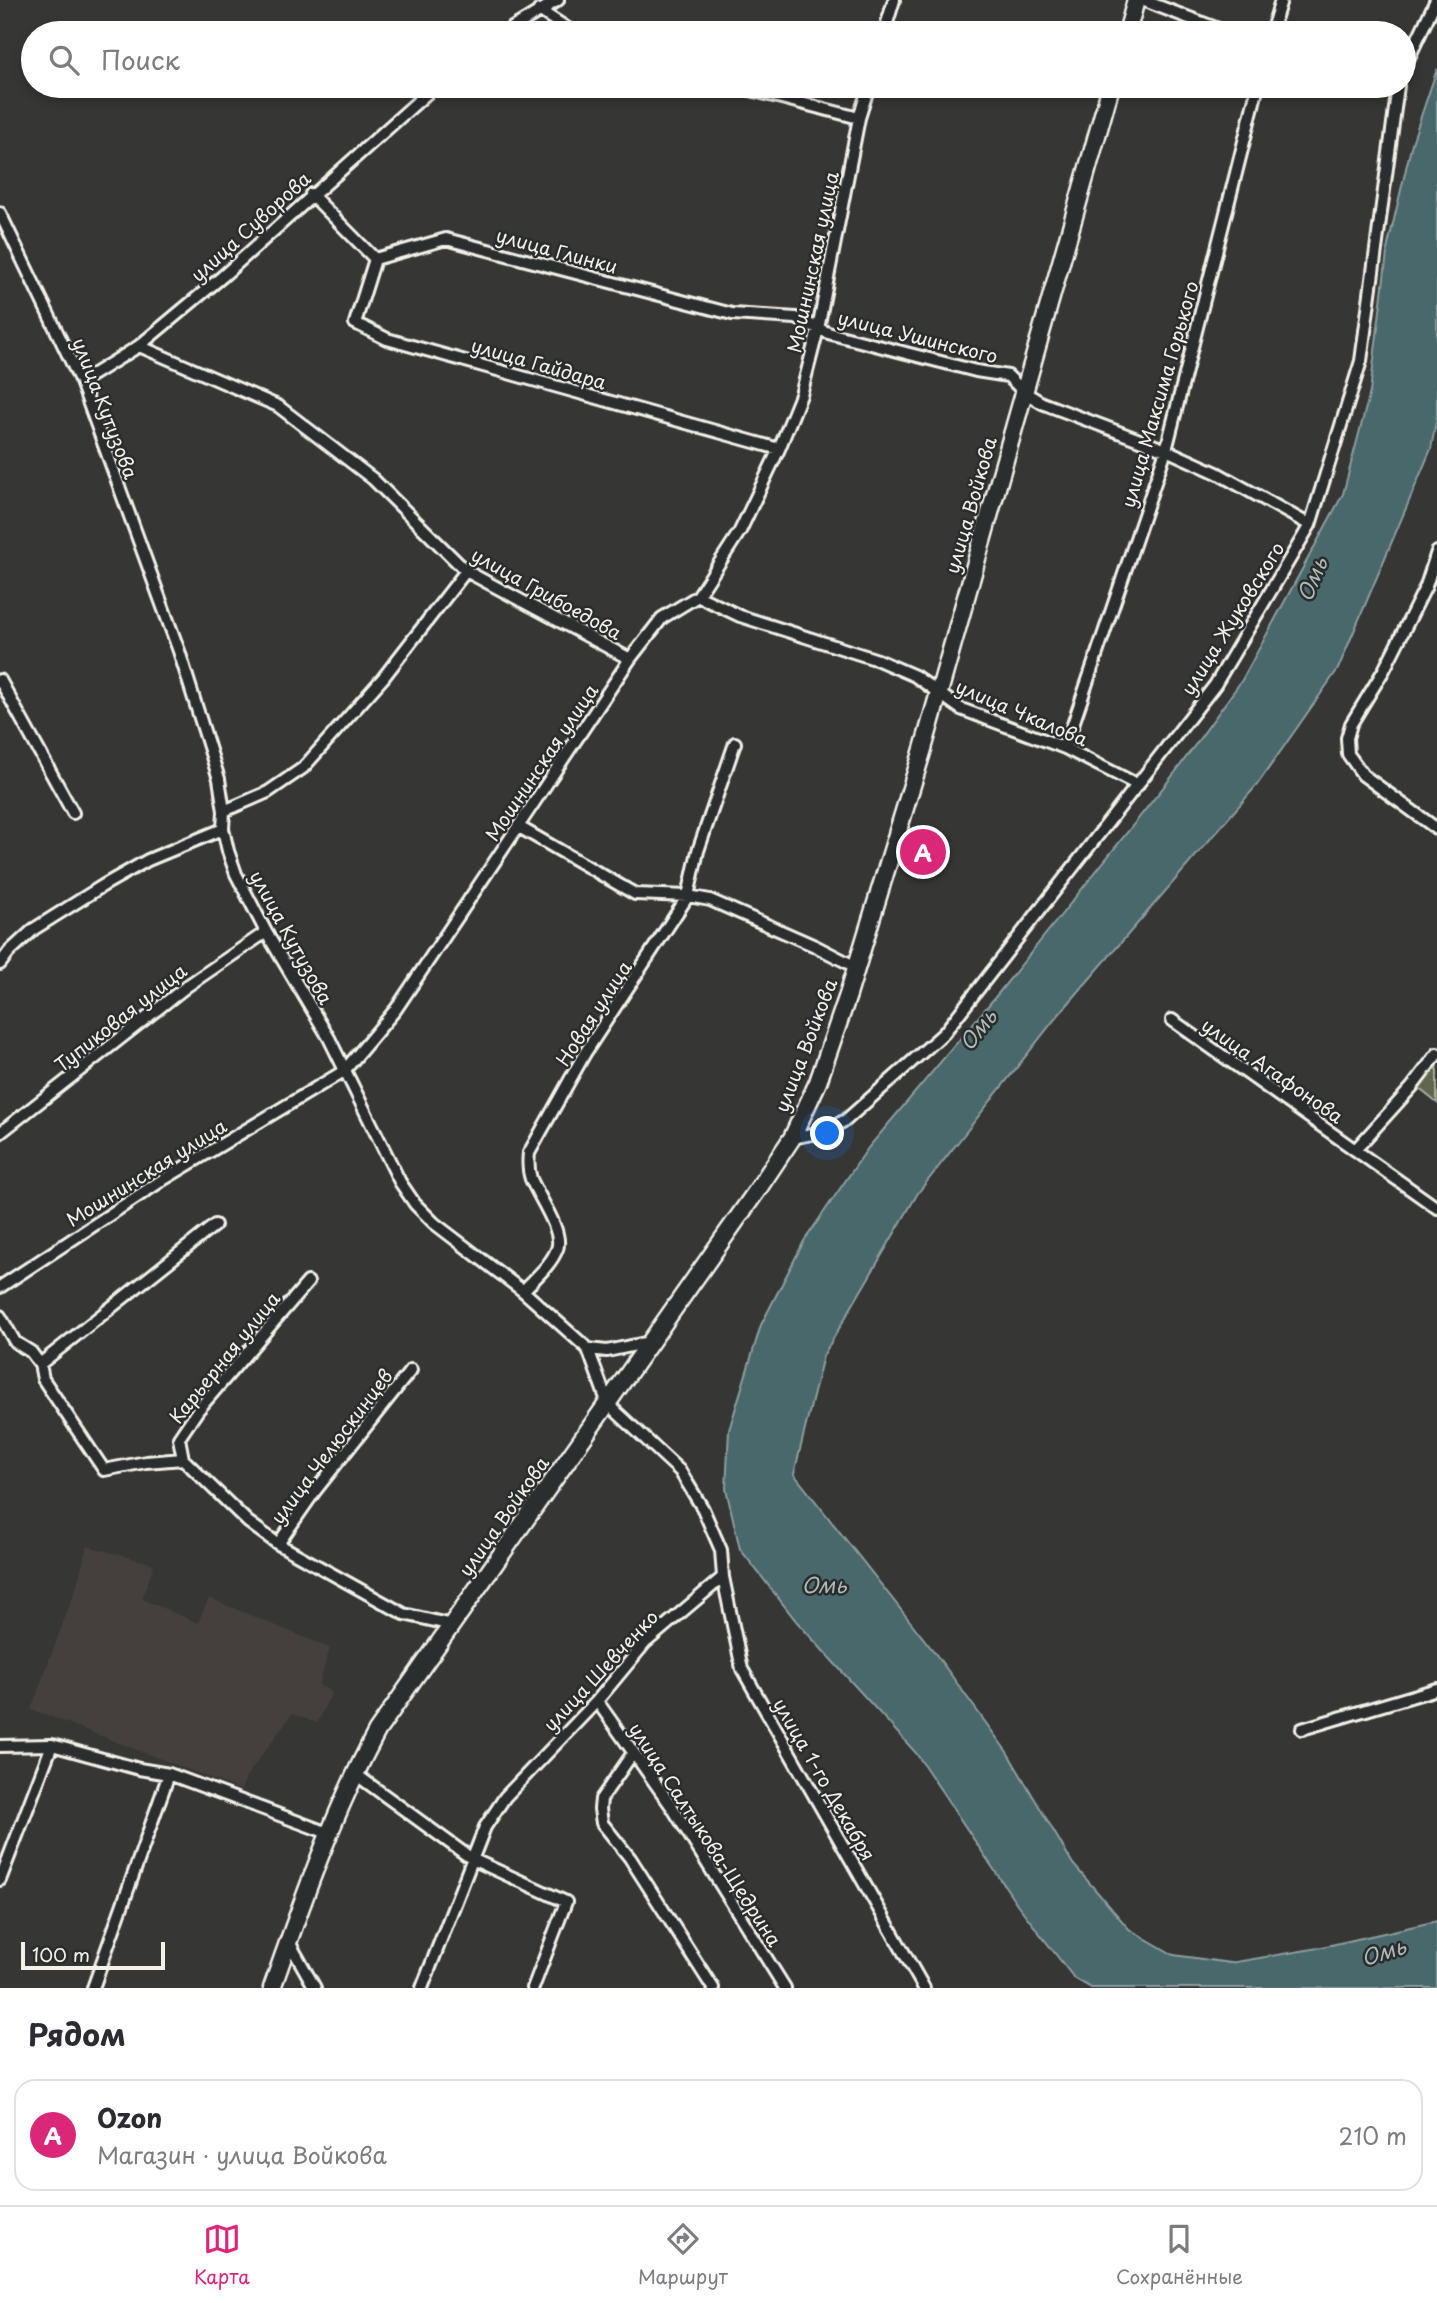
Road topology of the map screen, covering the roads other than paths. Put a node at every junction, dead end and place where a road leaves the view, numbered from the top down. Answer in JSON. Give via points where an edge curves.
{"nodes":[{"id":1,"x":558,"y":0,"type":"edge"},
{"id":2,"x":894,"y":0,"type":"edge"},
{"id":3,"x":1136,"y":0,"type":"edge"},
{"id":4,"x":1142,"y":0,"type":"edge"},
{"id":5,"x":1281,"y":0,"type":"edge"},
{"id":6,"x":1437,"y":0,"type":"edge"},
{"id":7,"x":539,"y":10,"type":"junction"},
{"id":8,"x":522,"y":21,"type":"edge"},
{"id":9,"x":556,"y":21,"type":"edge"},
{"id":10,"x":888,"y":21,"type":"edge"},
{"id":11,"x":1130,"y":21,"type":"edge"},
{"id":12,"x":1197,"y":21,"type":"edge"},
{"id":13,"x":1275,"y":21,"type":"edge"},
{"id":14,"x":1416,"y":43,"type":"edge"},
{"id":15,"x":421,"y":98,"type":"edge"},
{"id":16,"x":782,"y":98,"type":"edge"},
{"id":17,"x":865,"y":98,"type":"edge"},
{"id":18,"x":1108,"y":98,"type":"edge"},
{"id":19,"x":1255,"y":98,"type":"edge"},
{"id":20,"x":1396,"y":98,"type":"edge"},
{"id":21,"x":859,"y":118,"type":"junction"},
{"id":22,"x":311,"y":194,"type":"junction"},
{"id":23,"x":0,"y":212,"type":"edge"},
{"id":24,"x":375,"y":259,"type":"junction"},
{"id":25,"x":818,"y":329,"type":"junction"},
{"id":26,"x":139,"y":346,"type":"junction"},
{"id":27,"x":80,"y":382,"type":"junction"},
{"id":28,"x":1024,"y":392,"type":"junction"},
{"id":29,"x":779,"y":449,"type":"junction"},
{"id":30,"x":1166,"y":450,"type":"junction"},
{"id":31,"x":1310,"y":525,"type":"junction"},
{"id":32,"x":1437,"y":552,"type":"edge"},
{"id":33,"x":466,"y":571,"type":"junction"},
{"id":34,"x":698,"y":596,"type":"junction"},
{"id":35,"x":630,"y":659,"type":"junction"},
{"id":36,"x":0,"y":680,"type":"edge"},
{"id":37,"x":938,"y":694,"type":"junction"},
{"id":38,"x":735,"y":743,"type":"dead end"},
{"id":39,"x":1065,"y":748,"type":"junction"},
{"id":40,"x":1138,"y":785,"type":"junction"},
{"id":41,"x":224,"y":811,"type":"junction"},
{"id":42,"x":73,"y":813,"type":"dead end"},
{"id":43,"x":519,"y":827,"type":"junction"},
{"id":44,"x":223,"y":829,"type":"junction"},
{"id":45,"x":1437,"y":829,"type":"edge"},
{"id":46,"x":688,"y":896,"type":"junction"},
{"id":47,"x":266,"y":932,"type":"junction"},
{"id":48,"x":0,"y":964,"type":"edge"},
{"id":49,"x":856,"y":967,"type":"junction"},
{"id":50,"x":1172,"y":1020,"type":"dead end"},
{"id":51,"x":1437,"y":1054,"type":"edge"},
{"id":52,"x":344,"y":1071,"type":"junction"},
{"id":53,"x":0,"y":1133,"type":"edge"},
{"id":54,"x":792,"y":1138,"type":"junction"},
{"id":55,"x":1355,"y":1150,"type":"junction"},
{"id":56,"x":1437,"y":1208,"type":"edge"},
{"id":57,"x":215,"y":1225,"type":"dead end"},
{"id":58,"x":308,"y":1282,"type":"dead end"},
{"id":59,"x":0,"y":1287,"type":"edge"},
{"id":60,"x":523,"y":1291,"type":"junction"},
{"id":61,"x":0,"y":1316,"type":"edge"},
{"id":62,"x":652,"y":1342,"type":"junction"},
{"id":63,"x":588,"y":1349,"type":"junction"},
{"id":64,"x":40,"y":1364,"type":"junction"},
{"id":65,"x":411,"y":1370,"type":"dead end"},
{"id":66,"x":608,"y":1404,"type":"junction"},
{"id":67,"x":183,"y":1459,"type":"junction"},
{"id":68,"x":278,"y":1544,"type":"junction"},
{"id":69,"x":723,"y":1577,"type":"junction"},
{"id":70,"x":452,"y":1625,"type":"junction"},
{"id":71,"x":1437,"y":1689,"type":"edge"},
{"id":72,"x":597,"y":1701,"type":"junction"},
{"id":73,"x":1302,"y":1729,"type":"dead end"},
{"id":74,"x":52,"y":1745,"type":"junction"},
{"id":75,"x":0,"y":1746,"type":"edge"},
{"id":76,"x":633,"y":1754,"type":"junction"},
{"id":77,"x":354,"y":1773,"type":"junction"},
{"id":78,"x":169,"y":1774,"type":"junction"},
{"id":79,"x":328,"y":1833,"type":"junction"},
{"id":80,"x":472,"y":1859,"type":"junction"},
{"id":81,"x":0,"y":1880,"type":"edge"},
{"id":82,"x":289,"y":1942,"type":"junction"},
{"id":83,"x":93,"y":1988,"type":"edge"},
{"id":84,"x":272,"y":1988,"type":"edge"},
{"id":85,"x":315,"y":1988,"type":"edge"},
{"id":86,"x":422,"y":1988,"type":"edge"},
{"id":87,"x":533,"y":1988,"type":"edge"},
{"id":88,"x":713,"y":1988,"type":"edge"},
{"id":89,"x":785,"y":1988,"type":"edge"},
{"id":90,"x":924,"y":1988,"type":"edge"}],
"edges":[{"from":1,"to":7,"type":"street"},
{"from":2,"to":10,"type":"street"},
{"from":3,"to":11,"type":"main road"},
{"from":4,"to":12,"type":"street"},
{"from":5,"to":13,"type":"street"},
{"from":6,"to":14,"type":"street"},
{"from":7,"to":8,"type":"street"},
{"from":7,"to":9,"type":"street"},
{"from":15,"to":22,"type":"street","name":"улица Суворова"},
{"from":16,"to":21,"type":"street"},
{"from":17,"to":21,"type":"street","name":"Мошнинская улица"},
{"from":18,"to":28,"type":"main road","name":"улица Войкова"},
{"from":19,"to":30,"type":"street","name":"улица Максима Горького"},
{"from":20,"to":31,"type":"street","name":"улица Жуковского","via":[[1361,361]]},
{"from":21,"to":25,"type":"street","name":"Мошнинская улица"},
{"from":22,"to":24,"type":"street"},
{"from":22,"to":26,"type":"street","name":"улица Суворова"},
{"from":23,"to":27,"type":"street","name":"улица Кутузова"},
{"from":24,"to":25,"type":"street","name":"улица Глинки","via":[[446,239],[732,314],[796,318]]},
{"from":24,"to":29,"type":"street","name":"улица Гайдара","via":[[355,323],[387,339]]},
{"from":25,"to":28,"type":"street","name":"улица Ушинского","via":[[1008,376]]},
{"from":25,"to":29,"type":"street","name":"Мошнинская улица","via":[[801,395]]},
{"from":26,"to":27,"type":"street","name":"улица Суворова"},
{"from":26,"to":33,"type":"street","name":"улица Грибоедова","via":[[278,406],[373,479]]},
{"from":27,"to":41,"type":"street","name":"улица Кутузова","via":[[179,651],[219,779]]},
{"from":28,"to":30,"type":"street","name":"улица Ушинского"},
{"from":28,"to":37,"type":"main road","name":"улица Войкова"},
{"from":29,"to":34,"type":"street","name":"Мошнинская улица","via":[[740,531]]},
{"from":30,"to":31,"type":"street","name":"улица Ушинского","via":[[1217,472]]},
{"from":30,"to":39,"type":"street","name":"улица Максима Горького"},
{"from":31,"to":40,"type":"street","name":"улица Жуковского","via":[[1215,685]]},
{"from":32,"to":45,"type":"street","via":[[1426,586],[1351,724],[1348,738],[1348,754],[1363,775]]},
{"from":33,"to":35,"type":"street","name":"улица Грибоедова"},
{"from":33,"to":41,"type":"street","via":[[383,678],[303,768],[268,792]]},
{"from":34,"to":35,"type":"street","name":"Мошнинская улица","via":[[662,618]]},
{"from":34,"to":37,"type":"street","name":"улица Чкалова","via":[[740,616],[878,660],[915,676]]},
{"from":35,"to":43,"type":"street","name":"Мошнинская улица"},
{"from":36,"to":42,"type":"street"},
{"from":37,"to":39,"type":"street","name":"улица Чкалова","via":[[961,709]]},
{"from":37,"to":49,"type":"main road","name":"улица Войкова"},
{"from":38,"to":46,"type":"street","name":"Новая улица","via":[[698,851]]},
{"from":39,"to":40,"type":"street","name":"улица Чкалова"},
{"from":40,"to":54,"type":"street","name":"улица Жуковского","via":[[944,1034],[846,1120],[822,1132]]},
{"from":41,"to":44,"type":"street","name":"улица Кутузова"},
{"from":43,"to":46,"type":"street","via":[[635,894]]},
{"from":43,"to":52,"type":"street","name":"Мошнинская улица","via":[[396,1009]]},
{"from":44,"to":47,"type":"street","name":"улица Кутузова","via":[[236,874]]},
{"from":44,"to":48,"type":"street","via":[[148,860],[104,885],[34,929]]},
{"from":46,"to":49,"type":"street","via":[[722,905]]},
{"from":46,"to":60,"type":"street","name":"Новая улица","via":[[585,1053],[529,1153],[531,1178],[559,1246],[550,1263]]},
{"from":47,"to":52,"type":"street","name":"улица Кутузова"},
{"from":47,"to":53,"type":"street","name":"Тупиковая улица","via":[[187,985]]},
{"from":49,"to":54,"type":"main road","name":"улица Войкова","via":[[818,1083]]},
{"from":50,"to":55,"type":"street","name":"улица Агафонова"},
{"from":51,"to":55,"type":"street"},
{"from":52,"to":59,"type":"street","name":"Мошнинская улица","via":[[161,1181]]},
{"from":52,"to":60,"type":"street","name":"улица Кутузова","via":[[415,1204]]},
{"from":54,"to":62,"type":"main road","name":"улица Войкова"},
{"from":55,"to":56,"type":"street","name":"улица Агафонова"},
{"from":57,"to":64,"type":"street"},
{"from":58,"to":67,"type":"street","name":"Карьерная улица","via":[[198,1410],[179,1438]]},
{"from":60,"to":63,"type":"street","name":"улица Кутузова"},
{"from":61,"to":64,"type":"street","via":[[15,1342]]},
{"from":62,"to":63,"type":"street","via":[[607,1351]]},
{"from":62,"to":66,"type":"main road","name":"улица Войкова"},
{"from":63,"to":66,"type":"street","name":"улица Кутузова"},
{"from":64,"to":67,"type":"street","via":[[43,1379],[104,1470]]},
{"from":65,"to":68,"type":"street","name":"улица Челюскинцев","via":[[314,1491]]},
{"from":66,"to":69,"type":"street","via":[[680,1471],[721,1550]]},
{"from":66,"to":70,"type":"main road","name":"улица Войкова"},
{"from":67,"to":68,"type":"street","via":[[247,1522]]},
{"from":68,"to":70,"type":"street","via":[[404,1614]]},
{"from":69,"to":72,"type":"street","name":"улица Шевченко","via":[[645,1643]]},
{"from":69,"to":90,"type":"street","name":"улица 1-го Декабря","via":[[742,1669]]},
{"from":70,"to":77,"type":"main road","name":"улица Войкова","via":[[377,1731]]},
{"from":71,"to":73,"type":"street"},
{"from":72,"to":76,"type":"street","name":"улица Салтыкова-Щедрина"},
{"from":72,"to":80,"type":"street","name":"улица Шевченко","via":[[505,1797],[485,1827]]},
{"from":74,"to":75,"type":"street"},
{"from":74,"to":78,"type":"street"},
{"from":74,"to":81,"type":"street"},
{"from":76,"to":88,"type":"street","via":[[601,1799],[602,1823],[631,1858]]},
{"from":76,"to":89,"type":"street","name":"улица Салтыкова-Щедрина","via":[[672,1807]]},
{"from":77,"to":79,"type":"main road","name":"улица Войкова"},
{"from":77,"to":80,"type":"street"},
{"from":78,"to":79,"type":"street"},
{"from":78,"to":83,"type":"street"},
{"from":79,"to":82,"type":"main road","name":"улица Войкова"},
{"from":80,"to":86,"type":"street","name":"улица Шевченко"},
{"from":80,"to":87,"type":"street","via":[[566,1902]]},
{"from":82,"to":84,"type":"main road","name":"улица Войкова"},
{"from":82,"to":85,"type":"street"}]}
